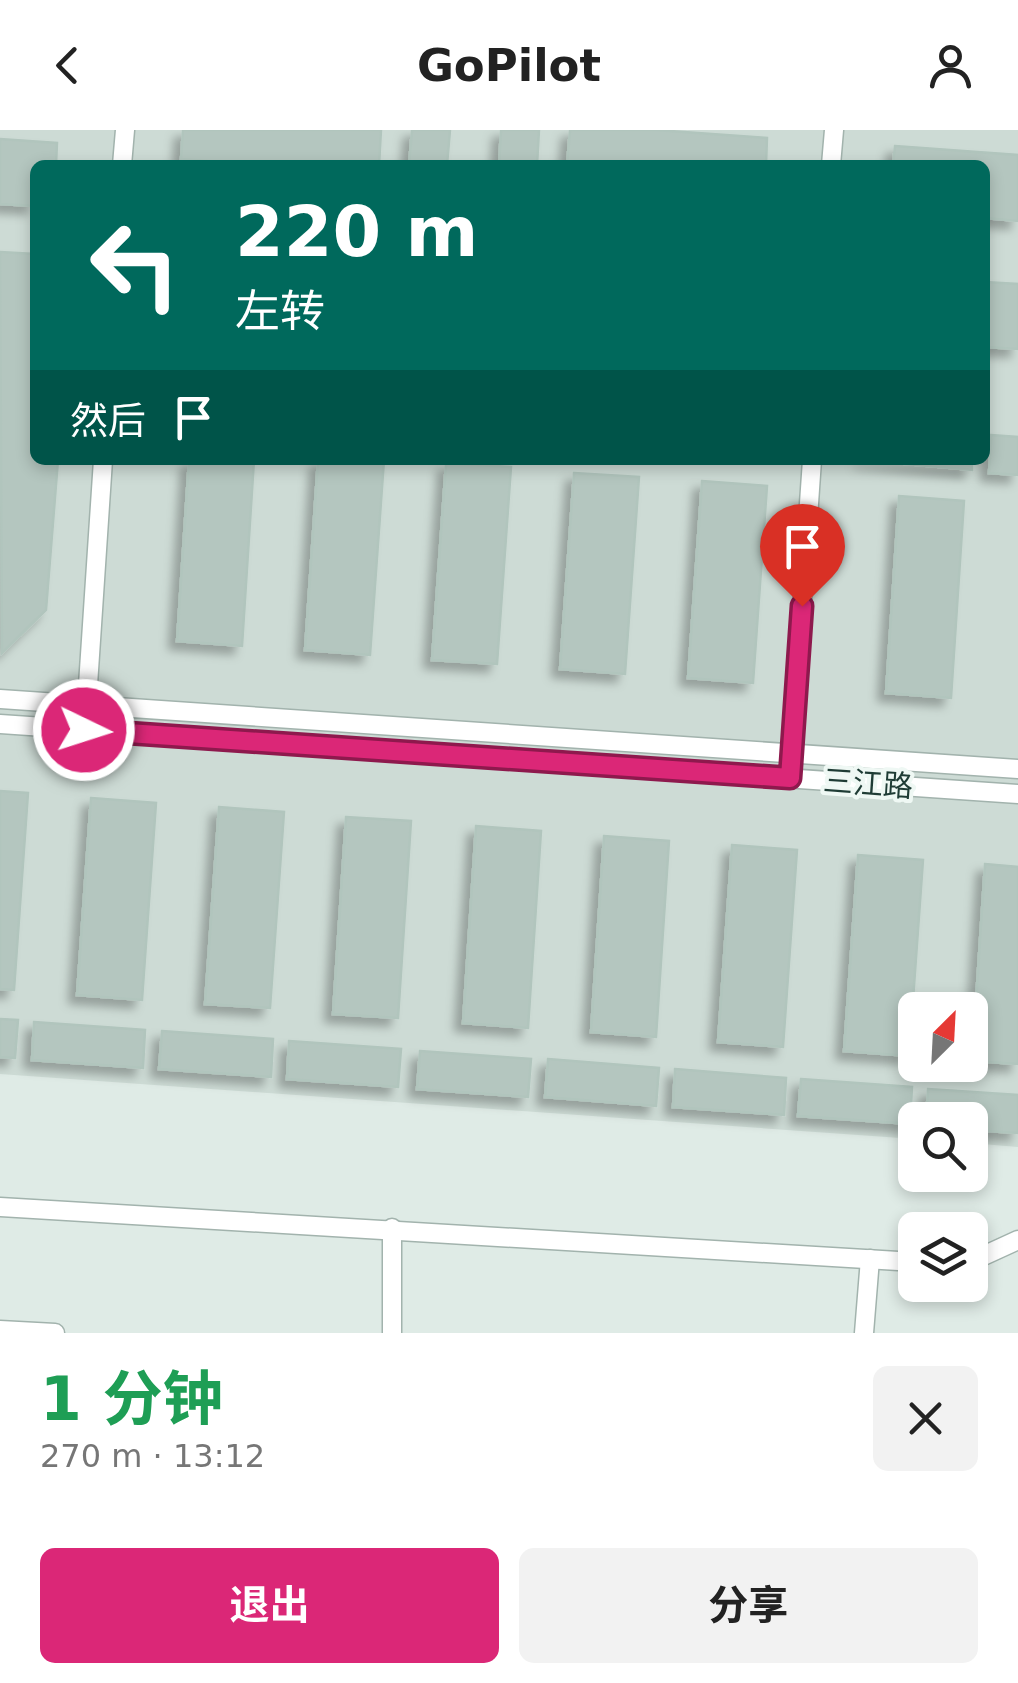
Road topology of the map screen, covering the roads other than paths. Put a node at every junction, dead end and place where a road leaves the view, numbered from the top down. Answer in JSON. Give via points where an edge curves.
{"nodes":[{"id":1,"x":125,"y":130,"type":"edge"},
{"id":2,"x":834,"y":130,"type":"edge"},
{"id":3,"x":122,"y":160,"type":"edge"},
{"id":4,"x":832,"y":160,"type":"edge"},
{"id":5,"x":102,"y":465,"type":"edge"},
{"id":6,"x":812,"y":465,"type":"edge"},
{"id":7,"x":0,"y":698,"type":"edge"},
{"id":8,"x":86,"y":705,"type":"junction"},
{"id":9,"x":0,"y":724,"type":"edge"},
{"id":10,"x":84,"y":730,"type":"junction"},
{"id":11,"x":792,"y":753,"type":"junction"},
{"id":12,"x":1018,"y":768,"type":"edge"},
{"id":13,"x":790,"y":778,"type":"junction"},
{"id":14,"x":1018,"y":794,"type":"edge"},
{"id":15,"x":0,"y":1207,"type":"edge"},
{"id":16,"x":392,"y":1228,"type":"junction"},
{"id":17,"x":1018,"y":1240,"type":"edge"},
{"id":18,"x":988,"y":1254,"type":"edge"},
{"id":19,"x":870,"y":1259,"type":"junction"},
{"id":20,"x":898,"y":1261,"type":"edge"},
{"id":21,"x":0,"y":1330,"type":"edge"},
{"id":22,"x":55,"y":1333,"type":"edge"},
{"id":23,"x":392,"y":1333,"type":"edge"},
{"id":24,"x":864,"y":1333,"type":"edge"}],
"edges":[{"from":1,"to":3,"type":"street"},
{"from":2,"to":4,"type":"street"},
{"from":5,"to":8,"type":"street"},
{"from":6,"to":11,"type":"street"},
{"from":7,"to":8,"type":"street","name":"三江路"},
{"from":8,"to":10,"type":"street"},
{"from":8,"to":11,"type":"street","name":"三江路"},
{"from":9,"to":10,"type":"street","name":"三江路"},
{"from":10,"to":13,"type":"street","name":"三江路"},
{"from":11,"to":12,"type":"street","name":"三江路"},
{"from":11,"to":13,"type":"street"},
{"from":13,"to":14,"type":"street","name":"三江路"},
{"from":15,"to":16,"type":"street"},
{"from":16,"to":19,"type":"street"},
{"from":16,"to":23,"type":"street"},
{"from":17,"to":18,"type":"street"},
{"from":19,"to":20,"type":"street"},
{"from":19,"to":24,"type":"street"},
{"from":21,"to":22,"type":"street"}]}
